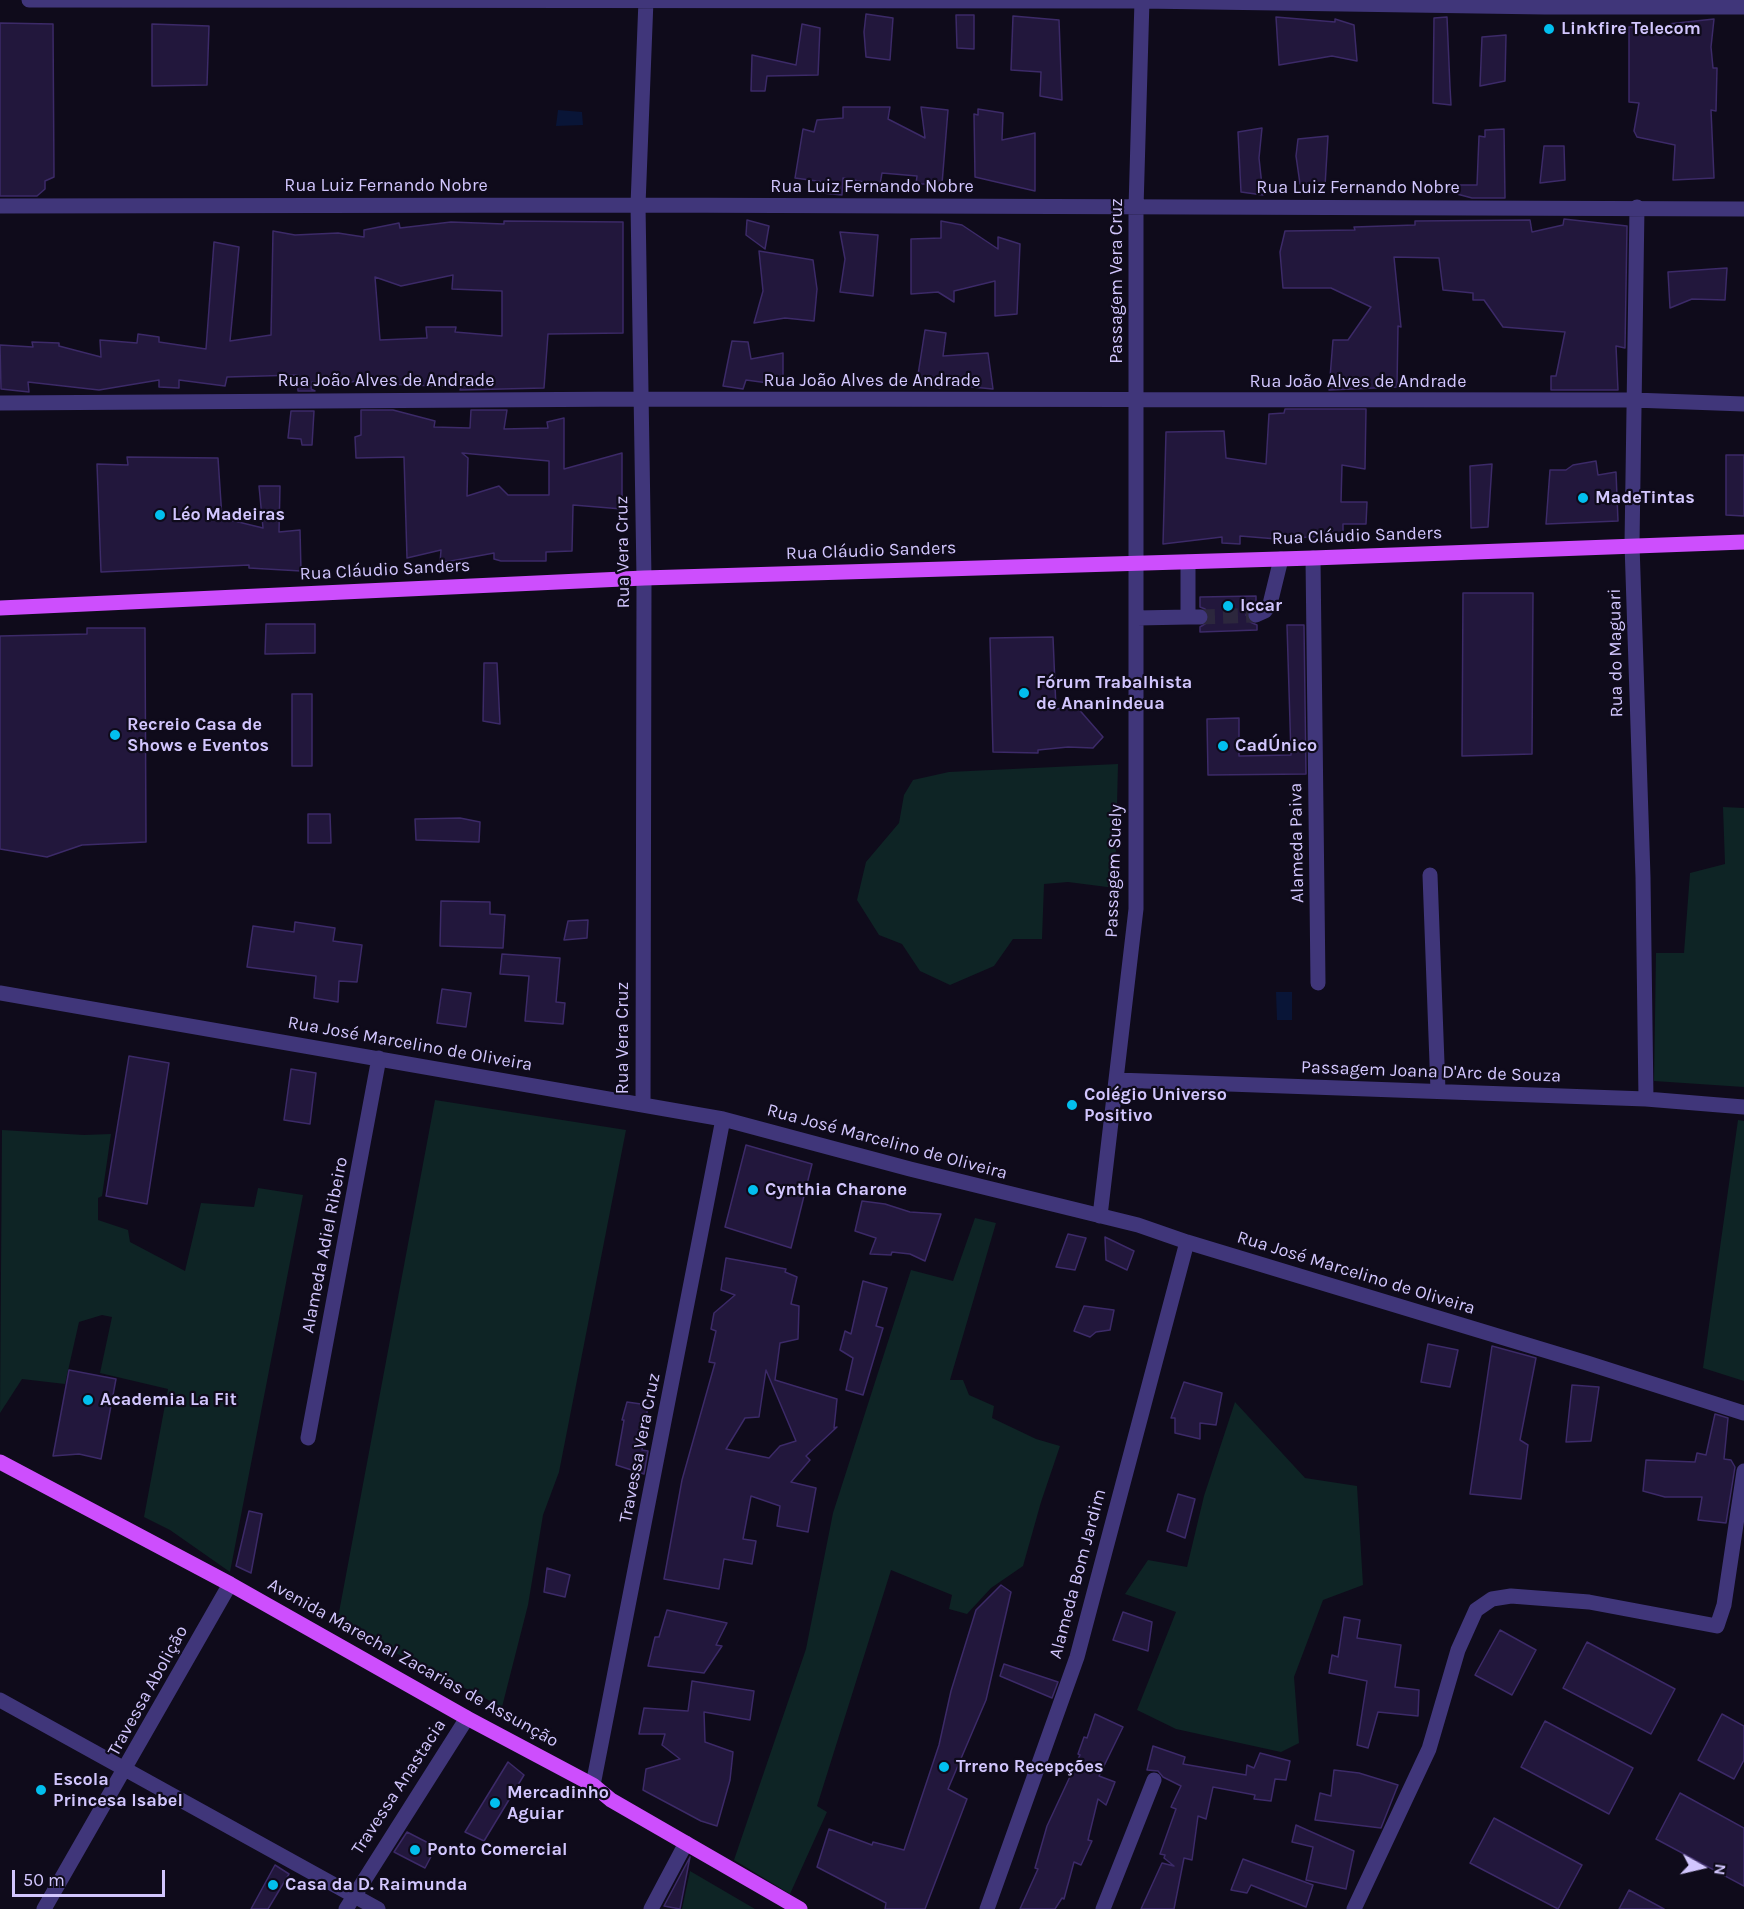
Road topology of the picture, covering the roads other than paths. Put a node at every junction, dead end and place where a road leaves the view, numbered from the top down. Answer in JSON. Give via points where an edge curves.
{"nodes":[{"id":1,"x":28,"y":0,"type":"edge"},
{"id":2,"x":646,"y":0,"type":"edge"},
{"id":3,"x":1142,"y":0,"type":"edge"},
{"id":4,"x":1744,"y":7,"type":"edge"},
{"id":5,"x":638,"y":205,"type":"junction"},
{"id":6,"x":0,"y":206,"type":"edge"},
{"id":7,"x":1637,"y":207,"type":"junction"},
{"id":8,"x":1136,"y":208,"type":"junction"},
{"id":9,"x":1744,"y":209,"type":"edge"},
{"id":10,"x":640,"y":399,"type":"junction"},
{"id":11,"x":1633,"y":400,"type":"junction"},
{"id":12,"x":1137,"y":401,"type":"junction"},
{"id":13,"x":0,"y":403,"type":"edge"},
{"id":14,"x":1744,"y":404,"type":"edge"},
{"id":15,"x":1744,"y":542,"type":"edge"},
{"id":16,"x":1632,"y":544,"type":"junction"},
{"id":17,"x":1313,"y":558,"type":"junction"},
{"id":18,"x":1281,"y":559,"type":"junction"},
{"id":19,"x":1188,"y":562,"type":"junction"},
{"id":20,"x":1137,"y":563,"type":"junction"},
{"id":21,"x":644,"y":578,"type":"junction"},
{"id":22,"x":0,"y":608,"type":"edge"},
{"id":23,"x":1256,"y":615,"type":"dead end"},
{"id":24,"x":1137,"y":618,"type":"junction"},
{"id":25,"x":1430,"y":875,"type":"dead end"},
{"id":26,"x":1318,"y":983,"type":"dead end"},
{"id":27,"x":0,"y":993,"type":"edge"},
{"id":28,"x":379,"y":1058,"type":"junction"},
{"id":29,"x":1117,"y":1080,"type":"junction"},
{"id":30,"x":1438,"y":1090,"type":"junction"},
{"id":31,"x":1646,"y":1098,"type":"junction"},
{"id":32,"x":643,"y":1104,"type":"junction"},
{"id":33,"x":1744,"y":1107,"type":"edge"},
{"id":34,"x":723,"y":1119,"type":"junction"},
{"id":35,"x":1100,"y":1216,"type":"junction"},
{"id":36,"x":1187,"y":1242,"type":"junction"},
{"id":37,"x":1744,"y":1413,"type":"edge"},
{"id":38,"x":308,"y":1438,"type":"dead end"},
{"id":39,"x":0,"y":1462,"type":"edge"},
{"id":40,"x":1744,"y":1471,"type":"edge"},
{"id":41,"x":230,"y":1584,"type":"junction"},
{"id":42,"x":0,"y":1700,"type":"edge"},
{"id":43,"x":467,"y":1718,"type":"junction"},
{"id":44,"x":126,"y":1770,"type":"junction"},
{"id":45,"x":1154,"y":1780,"type":"dead end"},
{"id":46,"x":594,"y":1785,"type":"junction"},
{"id":47,"x":686,"y":1844,"type":"junction"},
{"id":48,"x":354,"y":1895,"type":"junction"},
{"id":49,"x":44,"y":1909,"type":"edge"},
{"id":50,"x":346,"y":1909,"type":"edge"},
{"id":51,"x":378,"y":1909,"type":"edge"},
{"id":52,"x":651,"y":1909,"type":"edge"},
{"id":53,"x":800,"y":1909,"type":"edge"},
{"id":54,"x":987,"y":1909,"type":"edge"},
{"id":55,"x":1103,"y":1909,"type":"edge"},
{"id":56,"x":1354,"y":1909,"type":"edge"}],
"edges":[{"from":1,"to":2,"type":"street"},
{"from":2,"to":3,"type":"street"},
{"from":2,"to":5,"type":"street","name":"Rua Vera Cruz"},
{"from":3,"to":4,"type":"street","via":[[1545,8]]},
{"from":3,"to":8,"type":"street","name":"Passagem Vera Cruz"},
{"from":5,"to":6,"type":"street","name":"Rua Luiz Fernando Nobre"},
{"from":5,"to":8,"type":"street","name":"Rua Luiz Fernando Nobre"},
{"from":5,"to":10,"type":"street","name":"Rua Vera Cruz"},
{"from":7,"to":8,"type":"street","name":"Rua Luiz Fernando Nobre"},
{"from":7,"to":9,"type":"street","name":"Rua Luiz Fernando Nobre"},
{"from":7,"to":11,"type":"street","name":"Rua do Maguari"},
{"from":8,"to":12,"type":"street","name":"Passagem Vera Cruz"},
{"from":10,"to":12,"type":"street","name":"Rua João Alves de Andrade"},
{"from":10,"to":13,"type":"street","name":"Rua João Alves de Andrade"},
{"from":10,"to":21,"type":"street","name":"Rua Vera Cruz"},
{"from":11,"to":12,"type":"street","name":"Rua João Alves de Andrade"},
{"from":11,"to":14,"type":"street","name":"Rua João Alves de Andrade"},
{"from":11,"to":16,"type":"street","name":"Rua do Maguari"},
{"from":12,"to":20,"type":"street","name":"Passagem Vera Cruz"},
{"from":15,"to":16,"type":"main road","name":"Rua Cláudio Sanders"},
{"from":16,"to":17,"type":"main road","name":"Rua Cláudio Sanders"},
{"from":16,"to":31,"type":"street","name":"Rua do Maguari"},
{"from":17,"to":18,"type":"main road","name":"Rua Cláudio Sanders"},
{"from":17,"to":26,"type":"street","name":"Alameda Paiva"},
{"from":18,"to":19,"type":"main road","name":"Rua Cláudio Sanders"},
{"from":18,"to":23,"type":"street","via":[[1270,604]]},
{"from":19,"to":20,"type":"main road","name":"Rua Cláudio Sanders"},
{"from":19,"to":24,"type":"street","via":[[1194,617]]},
{"from":20,"to":21,"type":"main road","name":"Rua Cláudio Sanders"},
{"from":20,"to":24,"type":"street","name":"Passagem Suely"},
{"from":21,"to":22,"type":"main road","name":"Rua Cláudio Sanders"},
{"from":21,"to":32,"type":"street","name":"Rua Vera Cruz"},
{"from":24,"to":29,"type":"street","name":"Passagem Suely","via":[[1136,909]]},
{"from":25,"to":30,"type":"street"},
{"from":27,"to":28,"type":"street","name":"Rua José Marcelino de Oliveira"},
{"from":28,"to":32,"type":"street","name":"Rua José Marcelino de Oliveira"},
{"from":28,"to":38,"type":"street","name":"Alameda Adiel Ribeiro"},
{"from":29,"to":30,"type":"street","name":"Passagem Joana D'Arc de Souza"},
{"from":29,"to":35,"type":"street","name":"Passagem Suely"},
{"from":30,"to":31,"type":"street","name":"Passagem Joana D'Arc de Souza"},
{"from":31,"to":33,"type":"street","name":"Passagem Joana D'Arc de Souza"},
{"from":32,"to":34,"type":"street","name":"Rua José Marcelino de Oliveira"},
{"from":34,"to":35,"type":"street","name":"Rua José Marcelino de Oliveira"},
{"from":34,"to":46,"type":"street","name":"Travessa Vera Cruz"},
{"from":35,"to":36,"type":"street","name":"Rua José Marcelino de Oliveira"},
{"from":36,"to":37,"type":"street","name":"Rua José Marcelino de Oliveira"},
{"from":36,"to":54,"type":"street","name":"Alameda Bom Jardim","via":[[1077,1657]]},
{"from":39,"to":41,"type":"main road","name":"Avenida Marechal Zacarias de Assunção"},
{"from":40,"to":56,"type":"street","via":[[1724,1605],[1716,1626],[1589,1602],[1511,1596],[1492,1599],[1476,1610],[1458,1650],[1429,1749]]},
{"from":41,"to":43,"type":"main road","name":"Avenida Marechal Zacarias de Assunção"},
{"from":41,"to":44,"type":"street","name":"Travessa Abolição"},
{"from":42,"to":44,"type":"street"},
{"from":43,"to":46,"type":"main road","name":"Avenida Marechal Zacarias de Assunção"},
{"from":43,"to":48,"type":"street","name":"Travessa Anastacia"},
{"from":44,"to":48,"type":"street"},
{"from":44,"to":49,"type":"street","name":"Travessa Abolição"},
{"from":45,"to":55,"type":"street"},
{"from":46,"to":47,"type":"main road","name":"Avenida Marechal Zacarias de Assunção","via":[[611,1800]]},
{"from":47,"to":52,"type":"street"},
{"from":47,"to":53,"type":"main road","name":"Avenida Marechal Zacarias de Assunção"},
{"from":48,"to":50,"type":"street","name":"Travessa Anastacia"},
{"from":48,"to":51,"type":"street"}]}
